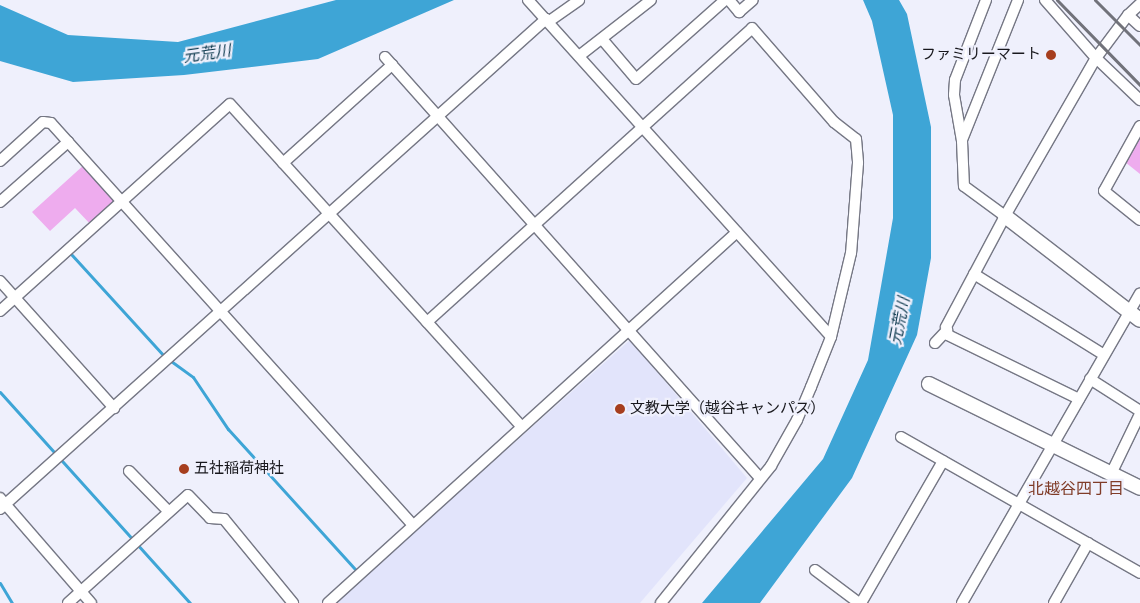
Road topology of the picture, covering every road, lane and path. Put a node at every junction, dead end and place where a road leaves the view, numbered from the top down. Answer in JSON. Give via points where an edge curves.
{"nodes":[{"id":1,"x":528,"y":0,"type":"edge"},
{"id":2,"x":579,"y":0,"type":"edge"},
{"id":3,"x":651,"y":0,"type":"edge"},
{"id":4,"x":727,"y":0,"type":"edge"},
{"id":5,"x":753,"y":0,"type":"edge"},
{"id":6,"x":1018,"y":0,"type":"edge"},
{"id":7,"x":1045,"y":0,"type":"edge"},
{"id":8,"x":984,"y":1,"type":"edge"},
{"id":9,"x":1140,"y":4,"type":"edge"},
{"id":10,"x":1128,"y":16,"type":"junction"},
{"id":11,"x":547,"y":20,"type":"junction"},
{"id":12,"x":1140,"y":26,"type":"edge"},
{"id":13,"x":602,"y":39,"type":"junction"},
{"id":14,"x":579,"y":56,"type":"junction"},
{"id":15,"x":385,"y":57,"type":"dead end"},
{"id":16,"x":1096,"y":58,"type":"junction"},
{"id":17,"x":392,"y":65,"type":"junction"},
{"id":18,"x":1140,"y":100,"type":"edge"},
{"id":19,"x":438,"y":116,"type":"junction"},
{"id":20,"x":1140,"y":126,"type":"edge"},
{"id":21,"x":644,"y":129,"type":"junction"},
{"id":22,"x":962,"y":141,"type":"junction"},
{"id":23,"x":68,"y":142,"type":"junction"},
{"id":24,"x":0,"y":161,"type":"edge"},
{"id":25,"x":283,"y":163,"type":"junction"},
{"id":26,"x":0,"y":202,"type":"edge"},
{"id":27,"x":122,"y":202,"type":"junction"},
{"id":28,"x":329,"y":214,"type":"junction"},
{"id":29,"x":1005,"y":216,"type":"junction"},
{"id":30,"x":1140,"y":220,"type":"edge"},
{"id":31,"x":535,"y":226,"type":"junction"},
{"id":32,"x":737,"y":232,"type":"junction"},
{"id":33,"x":974,"y":274,"type":"junction"},
{"id":34,"x":0,"y":281,"type":"edge"},
{"id":35,"x":1140,"y":293,"type":"edge"},
{"id":36,"x":15,"y":298,"type":"junction"},
{"id":37,"x":0,"y":311,"type":"edge"},
{"id":38,"x":221,"y":312,"type":"junction"},
{"id":39,"x":1135,"y":316,"type":"edge"},
{"id":40,"x":427,"y":322,"type":"junction"},
{"id":41,"x":945,"y":330,"type":"junction"},
{"id":42,"x":630,"y":331,"type":"junction"},
{"id":43,"x":831,"y":337,"type":"junction"},
{"id":44,"x":935,"y":343,"type":"dead end"},
{"id":45,"x":1104,"y":355,"type":"junction"},
{"id":46,"x":1090,"y":379,"type":"junction"},
{"id":47,"x":929,"y":384,"type":"dead end"},
{"id":48,"x":1079,"y":399,"type":"junction"},
{"id":49,"x":114,"y":408,"type":"junction"},
{"id":50,"x":1140,"y":412,"type":"edge"},
{"id":51,"x":522,"y":427,"type":"junction"},
{"id":52,"x":901,"y":437,"type":"dead end"},
{"id":53,"x":1053,"y":445,"type":"junction"},
{"id":54,"x":943,"y":461,"type":"junction"},
{"id":55,"x":129,"y":471,"type":"dead end"},
{"id":56,"x":1111,"y":474,"type":"junction"},
{"id":57,"x":760,"y":478,"type":"junction"},
{"id":58,"x":1140,"y":488,"type":"edge"},
{"id":59,"x":1019,"y":504,"type":"junction"},
{"id":60,"x":2,"y":505,"type":"edge"},
{"id":61,"x":168,"y":511,"type":"junction"},
{"id":62,"x":413,"y":525,"type":"junction"},
{"id":63,"x":1088,"y":543,"type":"junction"},
{"id":64,"x":815,"y":570,"type":"dead end"},
{"id":65,"x":1140,"y":573,"type":"edge"},
{"id":66,"x":81,"y":592,"type":"junction"},
{"id":67,"x":68,"y":603,"type":"edge"},
{"id":68,"x":91,"y":603,"type":"edge"},
{"id":69,"x":293,"y":603,"type":"edge"},
{"id":70,"x":328,"y":603,"type":"edge"},
{"id":71,"x":661,"y":603,"type":"edge"},
{"id":72,"x":860,"y":603,"type":"edge"},
{"id":73,"x":962,"y":603,"type":"edge"},
{"id":74,"x":1054,"y":603,"type":"edge"}],
"edges":[{"from":1,"to":11,"type":"street"},
{"from":2,"to":11,"type":"street"},
{"from":3,"to":13,"type":"street"},
{"from":4,"to":5,"type":"street","via":[[739,12]]},
{"from":4,"to":13,"type":"street","via":[[636,79]]},
{"from":6,"to":22,"type":"street"},
{"from":7,"to":16,"type":"street"},
{"from":8,"to":22,"type":"street","via":[[954,80]]},
{"from":9,"to":10,"type":"street"},
{"from":10,"to":12,"type":"street"},
{"from":10,"to":16,"type":"street"},
{"from":11,"to":14,"type":"street"},
{"from":11,"to":19,"type":"street"},
{"from":13,"to":14,"type":"street"},
{"from":14,"to":21,"type":"street"},
{"from":15,"to":17,"type":"street"},
{"from":16,"to":18,"type":"street"},
{"from":16,"to":29,"type":"street"},
{"from":17,"to":19,"type":"street"},
{"from":17,"to":25,"type":"street"},
{"from":19,"to":28,"type":"street"},
{"from":19,"to":31,"type":"street"},
{"from":20,"to":30,"type":"street","via":[[1104,191]]},
{"from":21,"to":31,"type":"street"},
{"from":21,"to":32,"type":"street"},
{"from":21,"to":43,"type":"street","via":[[752,28],[834,122],[856,138],[858,163],[851,253]]},
{"from":22,"to":29,"type":"street","via":[[964,186]]},
{"from":23,"to":24,"type":"street","via":[[51,122],[43,122]]},
{"from":23,"to":26,"type":"street"},
{"from":23,"to":27,"type":"street"},
{"from":25,"to":27,"type":"street","via":[[230,104]]},
{"from":25,"to":28,"type":"street"},
{"from":27,"to":36,"type":"street"},
{"from":27,"to":38,"type":"street"},
{"from":28,"to":38,"type":"street"},
{"from":28,"to":40,"type":"street"},
{"from":29,"to":33,"type":"street"},
{"from":29,"to":39,"type":"street"},
{"from":31,"to":40,"type":"street"},
{"from":31,"to":42,"type":"street"},
{"from":32,"to":42,"type":"street"},
{"from":32,"to":43,"type":"street"},
{"from":33,"to":41,"type":"street","via":[[949,316]]},
{"from":33,"to":45,"type":"street"},
{"from":34,"to":36,"type":"street"},
{"from":35,"to":39,"type":"street"},
{"from":36,"to":37,"type":"street"},
{"from":36,"to":49,"type":"street"},
{"from":38,"to":49,"type":"street"},
{"from":38,"to":62,"type":"street"},
{"from":39,"to":45,"type":"street"},
{"from":40,"to":51,"type":"street"},
{"from":41,"to":44,"type":"street"},
{"from":41,"to":48,"type":"street","via":[[948,335]]},
{"from":42,"to":51,"type":"street"},
{"from":42,"to":57,"type":"street"},
{"from":43,"to":57,"type":"street","via":[[797,420]]},
{"from":45,"to":46,"type":"street"},
{"from":46,"to":48,"type":"street"},
{"from":46,"to":50,"type":"street"},
{"from":47,"to":53,"type":"street"},
{"from":48,"to":53,"type":"street"},
{"from":49,"to":60,"type":"street"},
{"from":50,"to":56,"type":"street"},
{"from":51,"to":62,"type":"street"},
{"from":52,"to":54,"type":"street"},
{"from":53,"to":56,"type":"street"},
{"from":53,"to":59,"type":"street"},
{"from":54,"to":59,"type":"street"},
{"from":54,"to":72,"type":"street"},
{"from":55,"to":61,"type":"street"},
{"from":56,"to":58,"type":"street"},
{"from":57,"to":71,"type":"street"},
{"from":59,"to":63,"type":"street"},
{"from":59,"to":73,"type":"street"},
{"from":60,"to":66,"type":"street"},
{"from":61,"to":66,"type":"street"},
{"from":61,"to":69,"type":"street","via":[[188,495],[210,518],[224,519]]},
{"from":62,"to":70,"type":"street"},
{"from":63,"to":65,"type":"street"},
{"from":63,"to":74,"type":"street"},
{"from":64,"to":72,"type":"street"},
{"from":66,"to":67,"type":"street"},
{"from":66,"to":68,"type":"street"}]}
